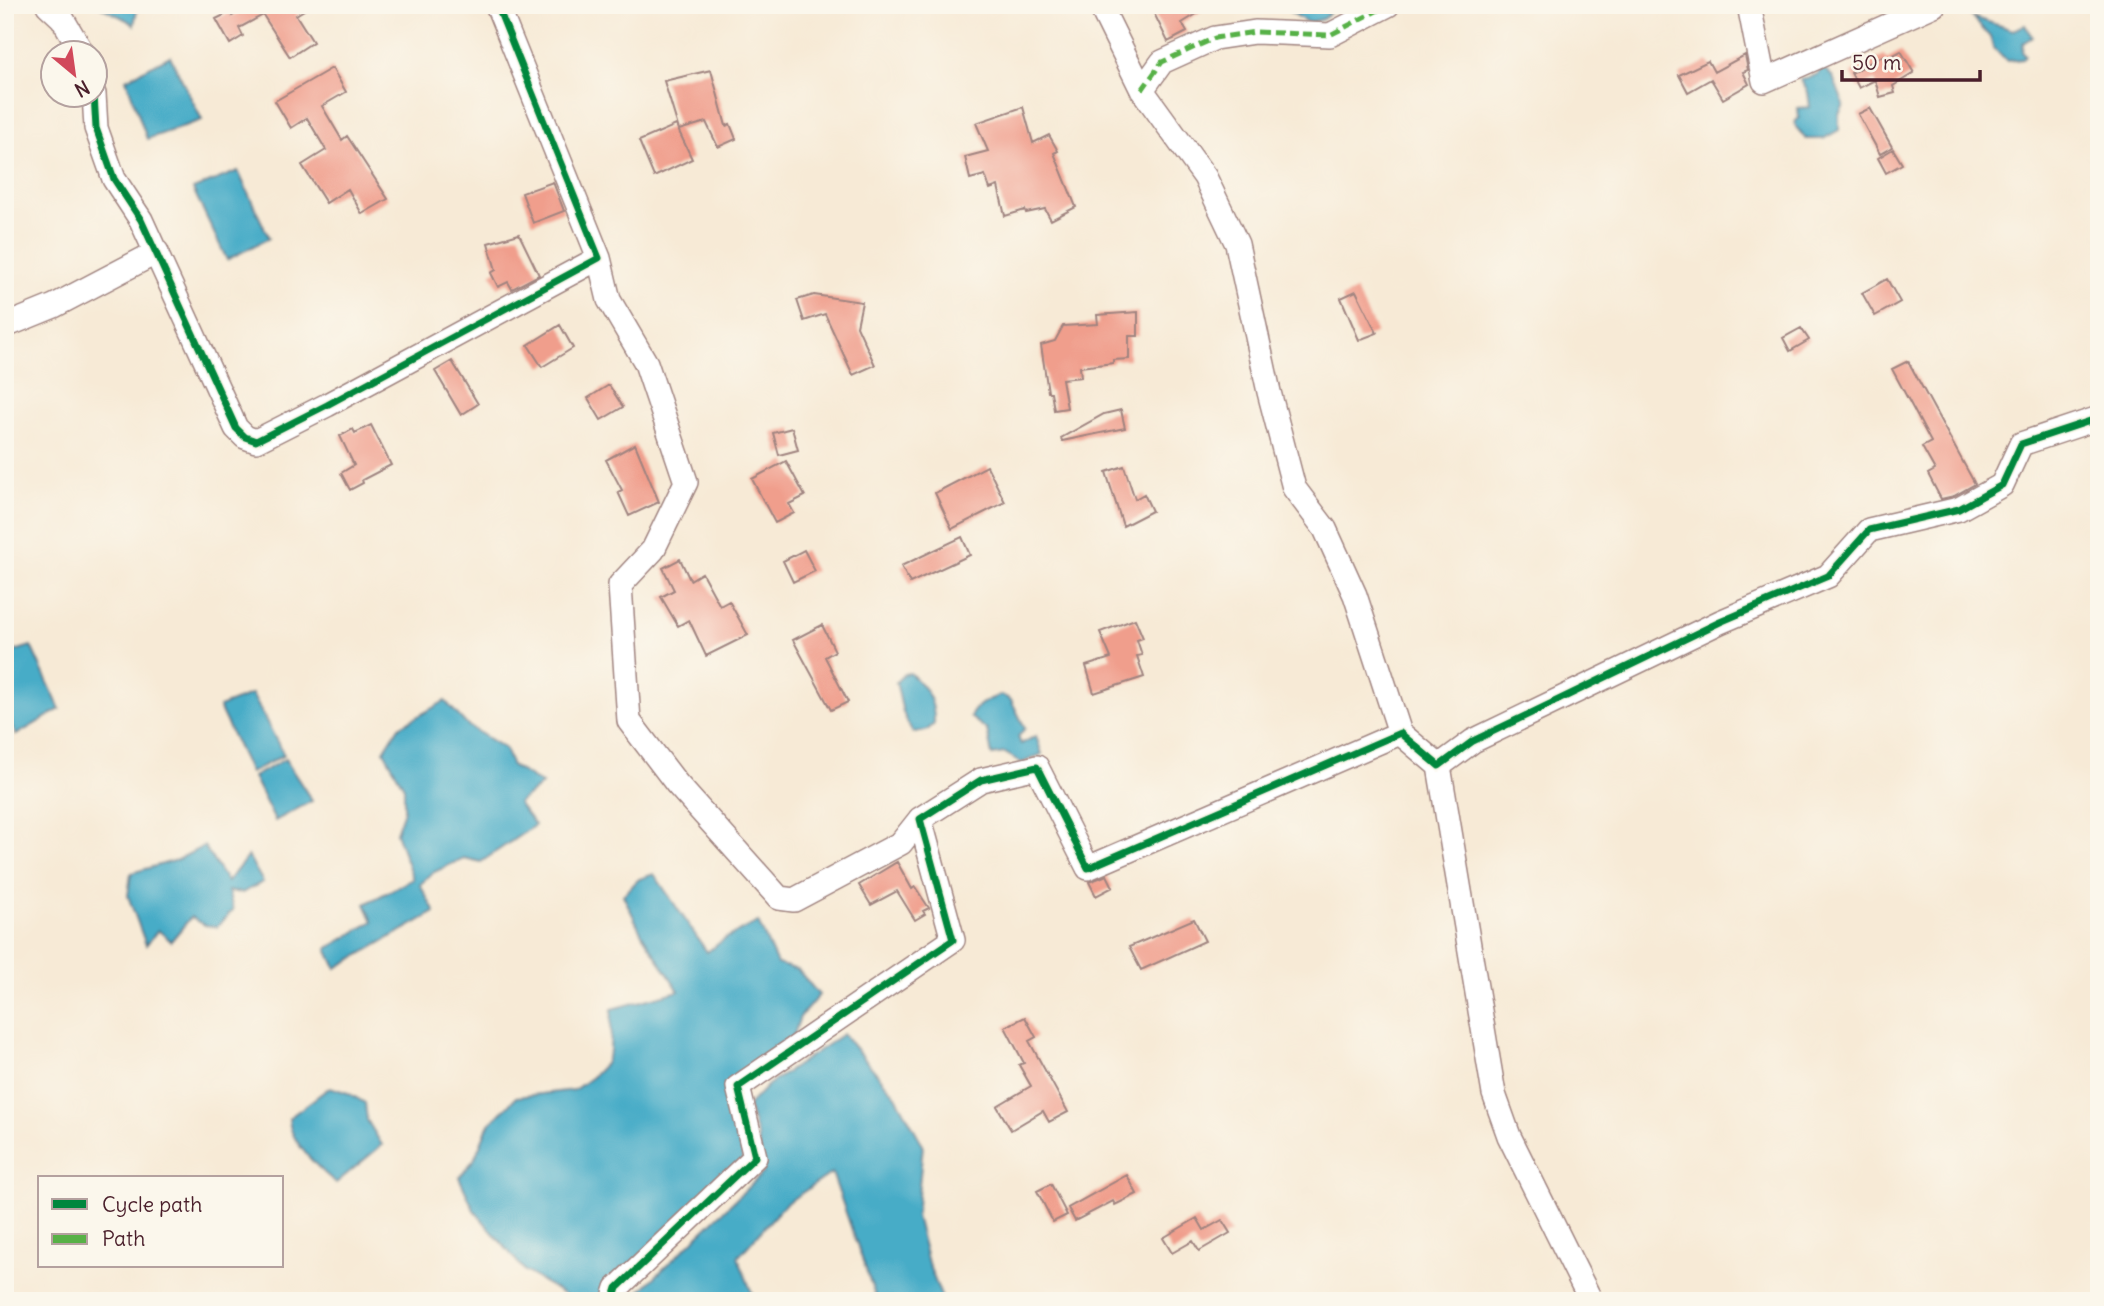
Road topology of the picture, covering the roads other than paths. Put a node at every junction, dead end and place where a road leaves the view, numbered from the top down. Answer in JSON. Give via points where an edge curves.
{"nodes":[{"id":1,"x":48,"y":5,"type":"edge"},
{"id":2,"x":497,"y":5,"type":"edge"},
{"id":3,"x":1100,"y":5,"type":"edge"},
{"id":4,"x":1388,"y":5,"type":"edge"},
{"id":5,"x":1749,"y":5,"type":"edge"},
{"id":6,"x":1934,"y":5,"type":"edge"},
{"id":7,"x":74,"y":38,"type":"edge"},
{"id":8,"x":1142,"y":90,"type":"junction"},
{"id":9,"x":95,"y":108,"type":"edge"},
{"id":10,"x":157,"y":252,"type":"junction"},
{"id":11,"x":599,"y":258,"type":"junction"},
{"id":12,"x":5,"y":326,"type":"edge"},
{"id":13,"x":2099,"y":418,"type":"edge"},
{"id":14,"x":1400,"y":733,"type":"junction"},
{"id":15,"x":1439,"y":766,"type":"junction"},
{"id":16,"x":920,"y":819,"type":"junction"},
{"id":17,"x":613,"y":1301,"type":"edge"},
{"id":18,"x":1591,"y":1301,"type":"edge"}],
"edges":[{"from":1,"to":7,"type":"street"},
{"from":2,"to":11,"type":"street"},
{"from":3,"to":8,"type":"street"},
{"from":4,"to":8,"type":"street","via":[[1330,35],[1255,32],[1215,38],[1162,62]]},
{"from":5,"to":6,"type":"street","via":[[1764,81]]},
{"from":8,"to":14,"type":"street","via":[[1205,177],[1237,244],[1294,488],[1325,529],[1355,595]]},
{"from":9,"to":10,"type":"street","via":[[96,128],[114,179]]},
{"from":10,"to":11,"type":"street","via":[[236,428],[256,441]]},
{"from":10,"to":12,"type":"street"},
{"from":11,"to":16,"type":"street","via":[[609,300],[646,363],[686,482],[653,550],[620,585],[629,721],[677,784],[779,898],[794,900],[901,843]]},
{"from":13,"to":15,"type":"street","via":[[2021,444],[2002,485],[1959,509],[1869,530],[1828,576],[1720,622],[1474,741]]},
{"from":14,"to":15,"type":"street"},
{"from":14,"to":16,"type":"street","via":[[1088,868],[1037,767],[981,780]]},
{"from":15,"to":18,"type":"street","via":[[1494,1094],[1509,1136]]},
{"from":16,"to":17,"type":"street","via":[[953,940],[738,1087],[755,1157],[617,1288]]}]}
